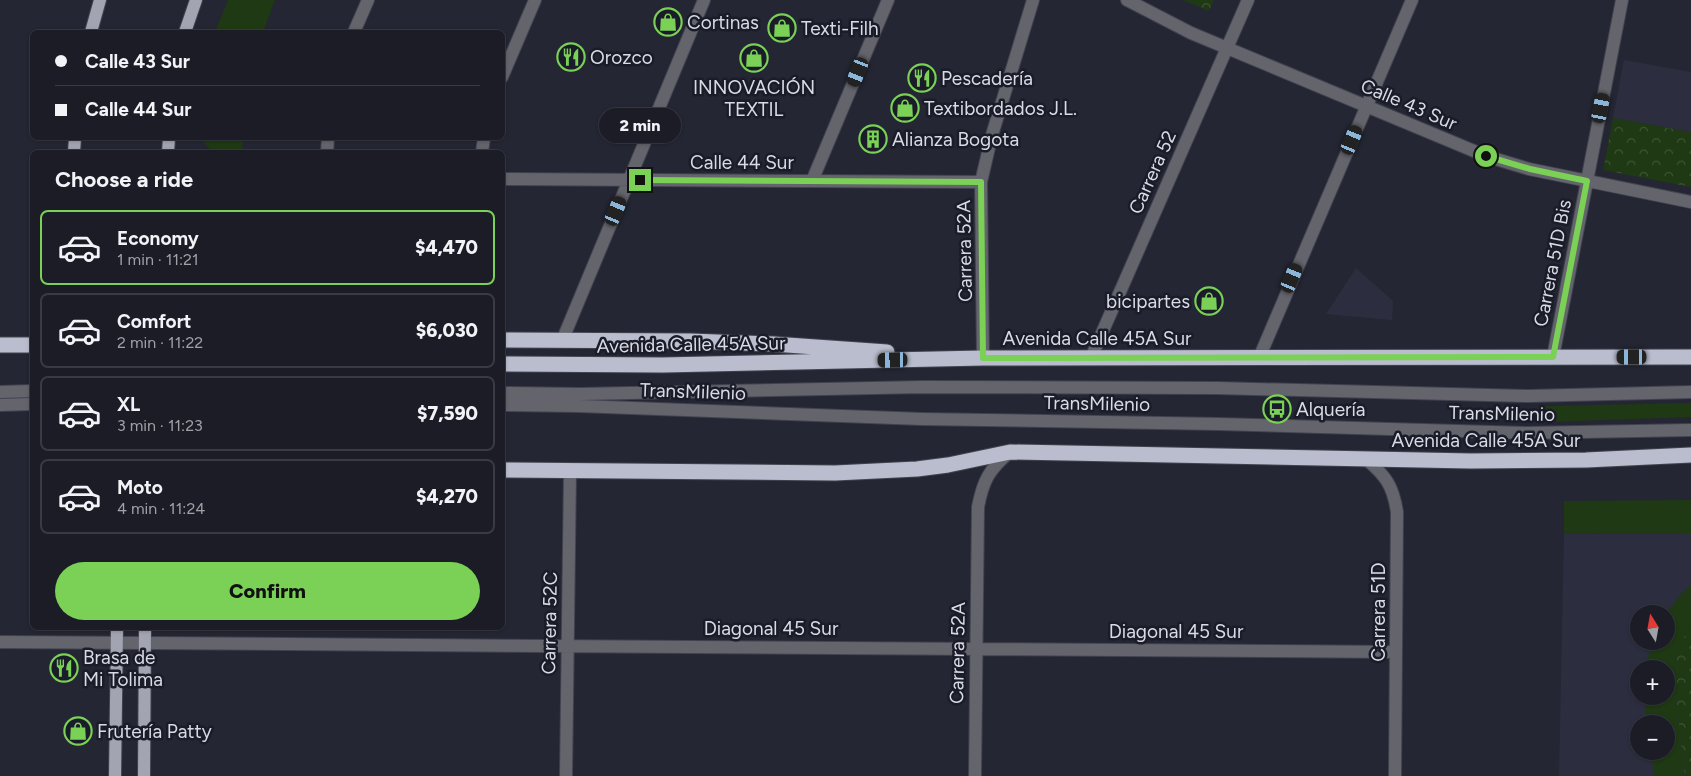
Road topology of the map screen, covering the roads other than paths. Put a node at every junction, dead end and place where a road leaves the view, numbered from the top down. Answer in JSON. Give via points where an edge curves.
{"nodes":[{"id":1,"x":100,"y":0,"type":"edge"},
{"id":2,"x":196,"y":0,"type":"edge"},
{"id":3,"x":368,"y":0,"type":"edge"},
{"id":4,"x":535,"y":0,"type":"edge"},
{"id":5,"x":704,"y":0,"type":"edge"},
{"id":6,"x":888,"y":0,"type":"edge"},
{"id":7,"x":1033,"y":0,"type":"edge"},
{"id":8,"x":1127,"y":0,"type":"edge"},
{"id":9,"x":1248,"y":0,"type":"edge"},
{"id":10,"x":1412,"y":0,"type":"edge"},
{"id":11,"x":1622,"y":0,"type":"edge"},
{"id":12,"x":92,"y":30,"type":"edge"},
{"id":13,"x":186,"y":30,"type":"edge"},
{"id":14,"x":355,"y":30,"type":"edge"},
{"id":15,"x":1227,"y":48,"type":"junction"},
{"id":16,"x":505,"y":69,"type":"edge"},
{"id":17,"x":1366,"y":106,"type":"junction"},
{"id":18,"x":505,"y":179,"type":"edge"},
{"id":19,"x":629,"y":180,"type":"junction"},
{"id":20,"x":812,"y":181,"type":"junction"},
{"id":21,"x":1587,"y":181,"type":"junction"},
{"id":22,"x":981,"y":182,"type":"junction"},
{"id":23,"x":1691,"y":202,"type":"edge"},
{"id":24,"x":505,"y":340,"type":"edge"},
{"id":25,"x":562,"y":341,"type":"junction"},
{"id":26,"x":0,"y":345,"type":"edge"},
{"id":27,"x":30,"y":345,"type":"edge"},
{"id":28,"x":1553,"y":357,"type":"junction"},
{"id":29,"x":1691,"y":357,"type":"edge"},
{"id":30,"x":983,"y":358,"type":"junction"},
{"id":31,"x":1091,"y":358,"type":"junction"},
{"id":32,"x":1259,"y":358,"type":"junction"},
{"id":33,"x":505,"y":364,"type":"edge"},
{"id":34,"x":30,"y":391,"type":"edge"},
{"id":35,"x":0,"y":392,"type":"edge"},
{"id":36,"x":1691,"y":392,"type":"edge"},
{"id":37,"x":505,"y":393,"type":"edge"},
{"id":38,"x":0,"y":404,"type":"edge"},
{"id":39,"x":30,"y":404,"type":"edge"},
{"id":40,"x":505,"y":405,"type":"edge"},
{"id":41,"x":1691,"y":430,"type":"edge"},
{"id":42,"x":1010,"y":452,"type":"junction"},
{"id":43,"x":1691,"y":455,"type":"edge"},
{"id":44,"x":1366,"y":460,"type":"junction"},
{"id":45,"x":505,"y":470,"type":"edge"},
{"id":46,"x":570,"y":471,"type":"junction"},
{"id":47,"x":117,"y":630,"type":"edge"},
{"id":48,"x":146,"y":630,"type":"edge"},
{"id":49,"x":0,"y":642,"type":"edge"},
{"id":50,"x":116,"y":642,"type":"junction"},
{"id":51,"x":145,"y":643,"type":"junction"},
{"id":52,"x":568,"y":646,"type":"junction"},
{"id":53,"x":976,"y":648,"type":"junction"},
{"id":54,"x":1396,"y":652,"type":"junction"},
{"id":55,"x":115,"y":776,"type":"edge"},
{"id":56,"x":144,"y":776,"type":"edge"},
{"id":57,"x":566,"y":776,"type":"edge"},
{"id":58,"x":975,"y":776,"type":"edge"},
{"id":59,"x":1395,"y":776,"type":"edge"}],
"edges":[{"from":1,"to":12,"type":"main road"},
{"from":2,"to":13,"type":"main road"},
{"from":3,"to":14,"type":"street"},
{"from":4,"to":16,"type":"street"},
{"from":5,"to":19,"type":"street"},
{"from":6,"to":20,"type":"street"},
{"from":7,"to":22,"type":"street","name":"Carrera 52A"},
{"from":8,"to":15,"type":"street","name":"Calle 43 Sur"},
{"from":9,"to":15,"type":"street","name":"Carrera 52"},
{"from":10,"to":17,"type":"street"},
{"from":11,"to":21,"type":"street","name":"Carrera 51D Bis"},
{"from":15,"to":17,"type":"street","name":"Calle 43 Sur"},
{"from":15,"to":31,"type":"street","name":"Carrera 52"},
{"from":17,"to":21,"type":"street","name":"Calle 43 Sur","via":[[1486,156]]},
{"from":17,"to":32,"type":"street"},
{"from":18,"to":19,"type":"street","name":"Calle 44 Sur"},
{"from":19,"to":20,"type":"street","name":"Calle 44 Sur"},
{"from":19,"to":25,"type":"street"},
{"from":20,"to":22,"type":"street","name":"Calle 44 Sur"},
{"from":21,"to":23,"type":"street","name":"Calle 43 Sur"},
{"from":21,"to":28,"type":"street","name":"Carrera 51D Bis"},
{"from":22,"to":30,"type":"street","name":"Carrera 52A"},
{"from":24,"to":25,"type":"highway"},
{"from":25,"to":30,"type":"highway","via":[[773,344]]},
{"from":26,"to":27,"type":"highway"},
{"from":28,"to":29,"type":"highway","name":"Avenida Calle 45A Sur"},
{"from":28,"to":32,"type":"highway","name":"Avenida Calle 45A Sur"},
{"from":30,"to":31,"type":"highway","name":"Avenida Calle 45A Sur"},
{"from":30,"to":33,"type":"highway","name":"Avenida Calle 45A Sur","via":[[663,365]]},
{"from":31,"to":32,"type":"highway","name":"Avenida Calle 45A Sur"},
{"from":34,"to":35,"type":"street"},
{"from":36,"to":37,"type":"street","name":"TransMilenio","via":[[1528,396],[1217,388],[924,387]]},
{"from":38,"to":39,"type":"street"},
{"from":40,"to":41,"type":"street","name":"TransMilenio","via":[[922,419],[1526,433]]},
{"from":42,"to":44,"type":"highway","name":"Avenida Calle 45A Sur"},
{"from":42,"to":46,"type":"highway","name":"Avenida Calle 45A Sur","via":[[917,469],[835,473]]},
{"from":42,"to":53,"type":"street","name":"Carrera 52A","via":[[984,481],[978,507]]},
{"from":43,"to":44,"type":"highway","name":"Avenida Calle 45A Sur","via":[[1471,462]]},
{"from":44,"to":54,"type":"street","name":"Carrera 51D","via":[[1380,471],[1394,493],[1397,512]]},
{"from":45,"to":46,"type":"highway","name":"Avenida Calle 45A Sur"},
{"from":46,"to":52,"type":"street","name":"Carrera 52C"},
{"from":47,"to":50,"type":"main road"},
{"from":48,"to":51,"type":"main road"},
{"from":49,"to":50,"type":"street","name":"Diagonal 45 Sur"},
{"from":50,"to":51,"type":"street","name":"Diagonal 45 Sur"},
{"from":50,"to":55,"type":"main road"},
{"from":51,"to":52,"type":"street","name":"Diagonal 45 Sur"},
{"from":51,"to":56,"type":"main road"},
{"from":52,"to":53,"type":"street","name":"Diagonal 45 Sur"},
{"from":52,"to":57,"type":"street","name":"Carrera 52C"},
{"from":53,"to":54,"type":"street","name":"Diagonal 45 Sur"},
{"from":53,"to":58,"type":"street","name":"Carrera 52A"},
{"from":54,"to":59,"type":"street","name":"Carrera 51D"}]}
